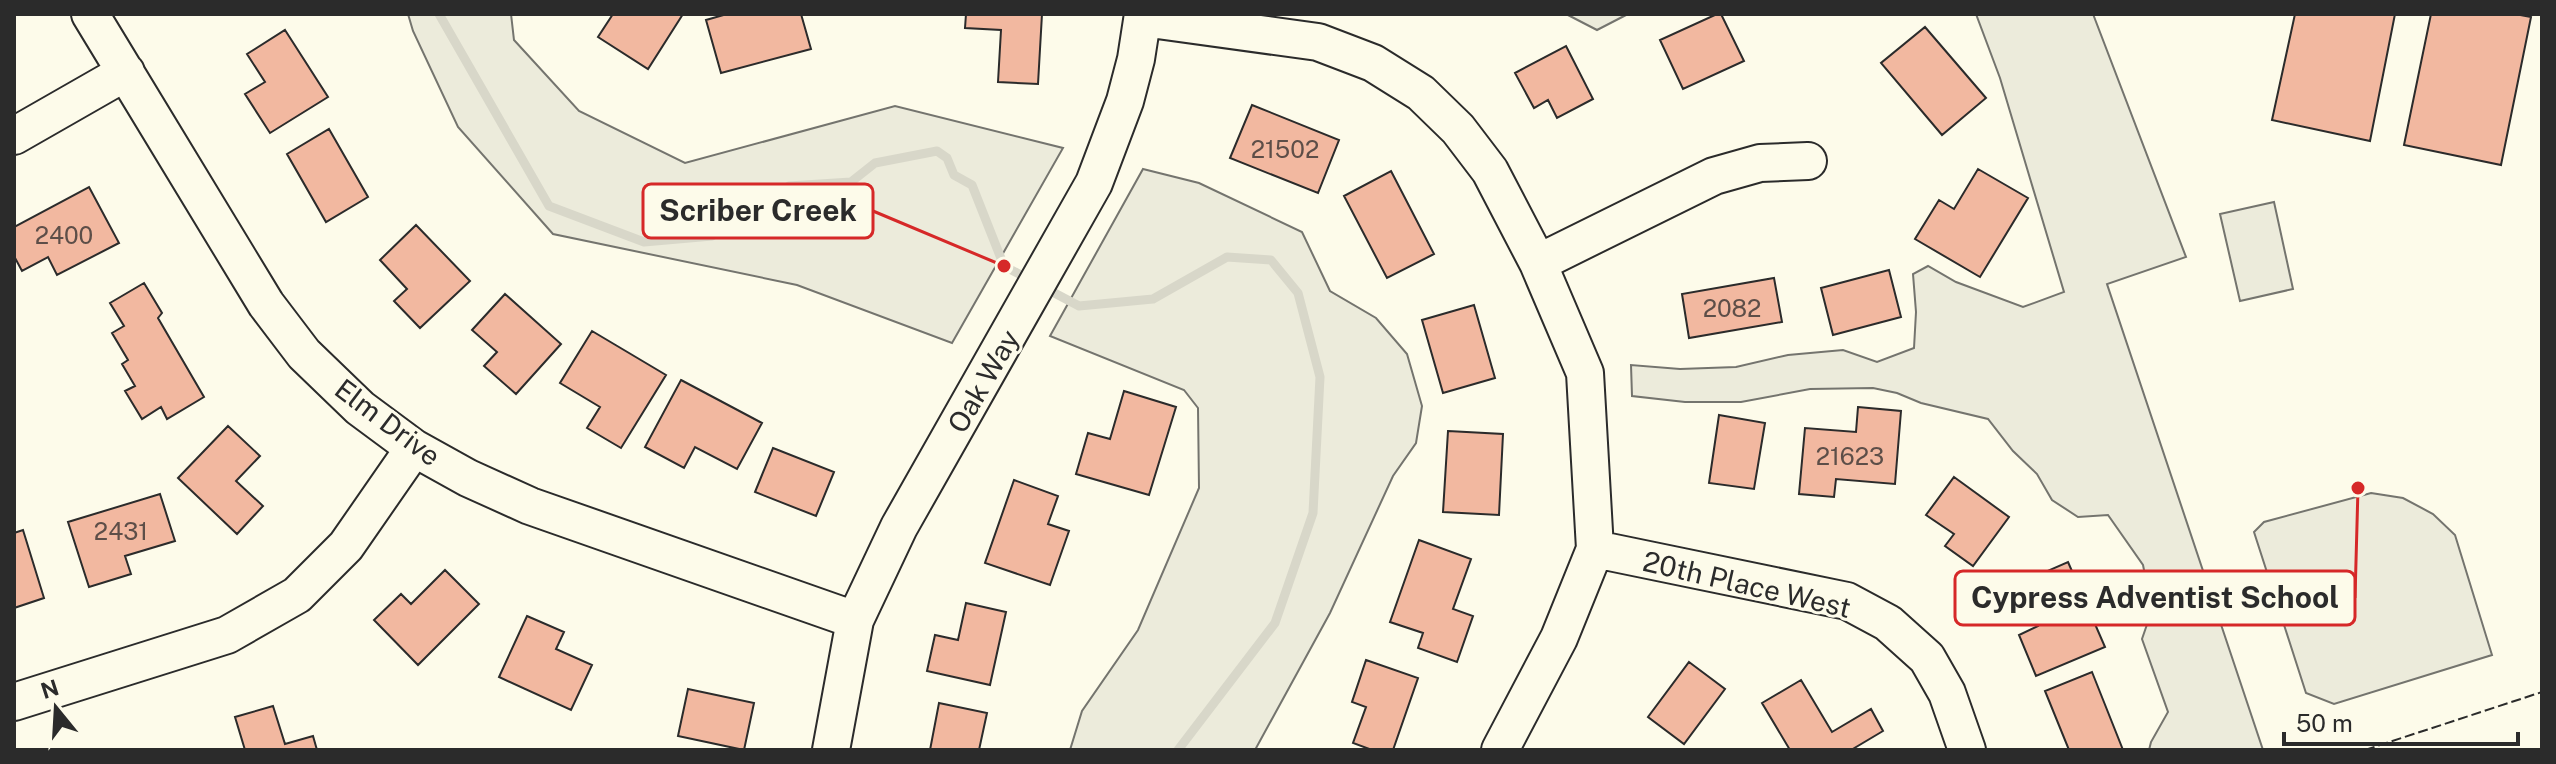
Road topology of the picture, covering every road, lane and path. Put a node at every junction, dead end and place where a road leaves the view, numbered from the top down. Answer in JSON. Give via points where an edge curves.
{"nodes":[{"id":1,"x":90,"y":14,"type":"edge"},
{"id":2,"x":1143,"y":16,"type":"edge"},
{"id":3,"x":126,"y":72,"type":"junction"},
{"id":4,"x":14,"y":136,"type":"edge"},
{"id":5,"x":1808,"y":161,"type":"dead end"},
{"id":6,"x":1538,"y":263,"type":"junction"},
{"id":7,"x":414,"y":448,"type":"junction"},
{"id":8,"x":1595,"y":549,"type":"junction"},
{"id":9,"x":855,"y":620,"type":"junction"},
{"id":10,"x":14,"y":702,"type":"edge"},
{"id":11,"x":831,"y":750,"type":"edge"},
{"id":12,"x":1500,"y":750,"type":"edge"},
{"id":13,"x":1967,"y":750,"type":"edge"}],
"edges":[{"from":1,"to":3,"type":"street","name":"Elm Drive"},
{"from":2,"to":6,"type":"street","via":[[1318,42],[1373,63],[1421,93],[1490,171]]},
{"from":2,"to":9,"type":"street","name":"Oak Way","via":[[1136,59],[1094,183],[899,527]]},
{"from":3,"to":4,"type":"street"},
{"from":3,"to":7,"type":"street","name":"Elm Drive","via":[[231,250],[294,342],[360,408]]},
{"from":5,"to":6,"type":"street","via":[[1760,163],[1714,176]]},
{"from":6,"to":8,"type":"street","via":[[1585,373]]},
{"from":7,"to":9,"type":"street","name":"Elm Drive","via":[[530,506]]},
{"from":7,"to":10,"type":"street","via":[[346,546],[297,595],[227,635]]},
{"from":8,"to":12,"type":"street","via":[[1559,638]]},
{"from":8,"to":13,"type":"street","name":"20th Place West","via":[[1847,601],[1888,623],[1927,658],[1947,693]]},
{"from":9,"to":11,"type":"street","name":"Oak Way"}]}
